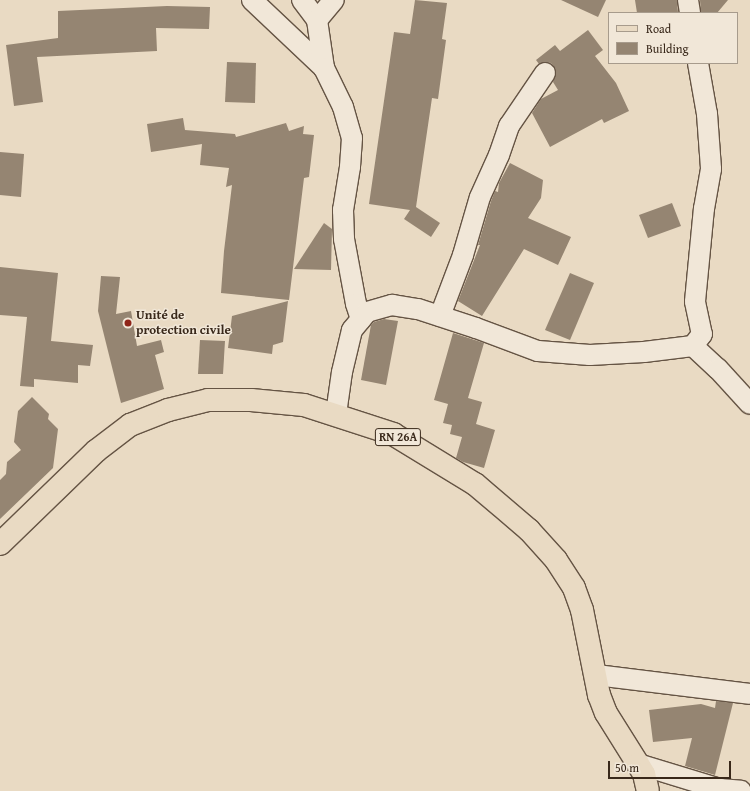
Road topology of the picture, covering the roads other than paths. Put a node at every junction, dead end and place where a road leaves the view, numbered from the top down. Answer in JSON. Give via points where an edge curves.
{"nodes":[{"id":1,"x":252,"y":0,"type":"edge"},
{"id":2,"x":302,"y":0,"type":"edge"},
{"id":3,"x":334,"y":0,"type":"edge"},
{"id":4,"x":688,"y":0,"type":"edge"},
{"id":5,"x":690,"y":12,"type":"edge"},
{"id":6,"x":317,"y":20,"type":"junction"},
{"id":7,"x":698,"y":64,"type":"edge"},
{"id":8,"x":324,"y":68,"type":"junction"},
{"id":9,"x":545,"y":73,"type":"dead end"},
{"id":10,"x":440,"y":316,"type":"junction"},
{"id":11,"x":361,"y":319,"type":"junction"},
{"id":12,"x":694,"y":346,"type":"junction"},
{"id":13,"x":750,"y":404,"type":"edge"},
{"id":14,"x":336,"y":414,"type":"junction"},
{"id":15,"x":1,"y":542,"type":"edge"},
{"id":16,"x":596,"y":675,"type":"junction"},
{"id":17,"x":750,"y":694,"type":"edge"},
{"id":18,"x":638,"y":764,"type":"junction"},
{"id":19,"x":648,"y":791,"type":"edge"},
{"id":20,"x":741,"y":791,"type":"edge"}],
"edges":[{"from":1,"to":8,"type":"street"},
{"from":2,"to":6,"type":"street"},
{"from":3,"to":6,"type":"street"},
{"from":4,"to":5,"type":"street"},
{"from":6,"to":8,"type":"street"},
{"from":7,"to":12,"type":"street","via":[[707,114],[711,169],[704,208],[695,302],[702,334]]},
{"from":8,"to":11,"type":"street","via":[[343,107],[352,138],[343,225],[356,304]]},
{"from":9,"to":10,"type":"street","via":[[509,126],[480,197],[463,254]]},
{"from":10,"to":11,"type":"street","via":[[392,305],[368,312]]},
{"from":10,"to":12,"type":"street","via":[[538,351],[590,355]]},
{"from":11,"to":14,"type":"street","via":[[352,330]]},
{"from":12,"to":13,"type":"street"},
{"from":14,"to":15,"type":"main road","number":"RN 26A","via":[[304,405],[251,400],[208,400],[168,410],[130,425],[96,451]]},
{"from":14,"to":16,"type":"main road","number":"RN 26A","via":[[393,434],[475,484],[529,530],[556,560],[574,588],[582,610]]},
{"from":16,"to":17,"type":"street"},
{"from":16,"to":18,"type":"main road","number":"RN 26A","via":[[599,695],[606,713]]},
{"from":18,"to":19,"type":"main road","number":"RN 26A"},
{"from":18,"to":20,"type":"street","via":[[720,789]]}]}
